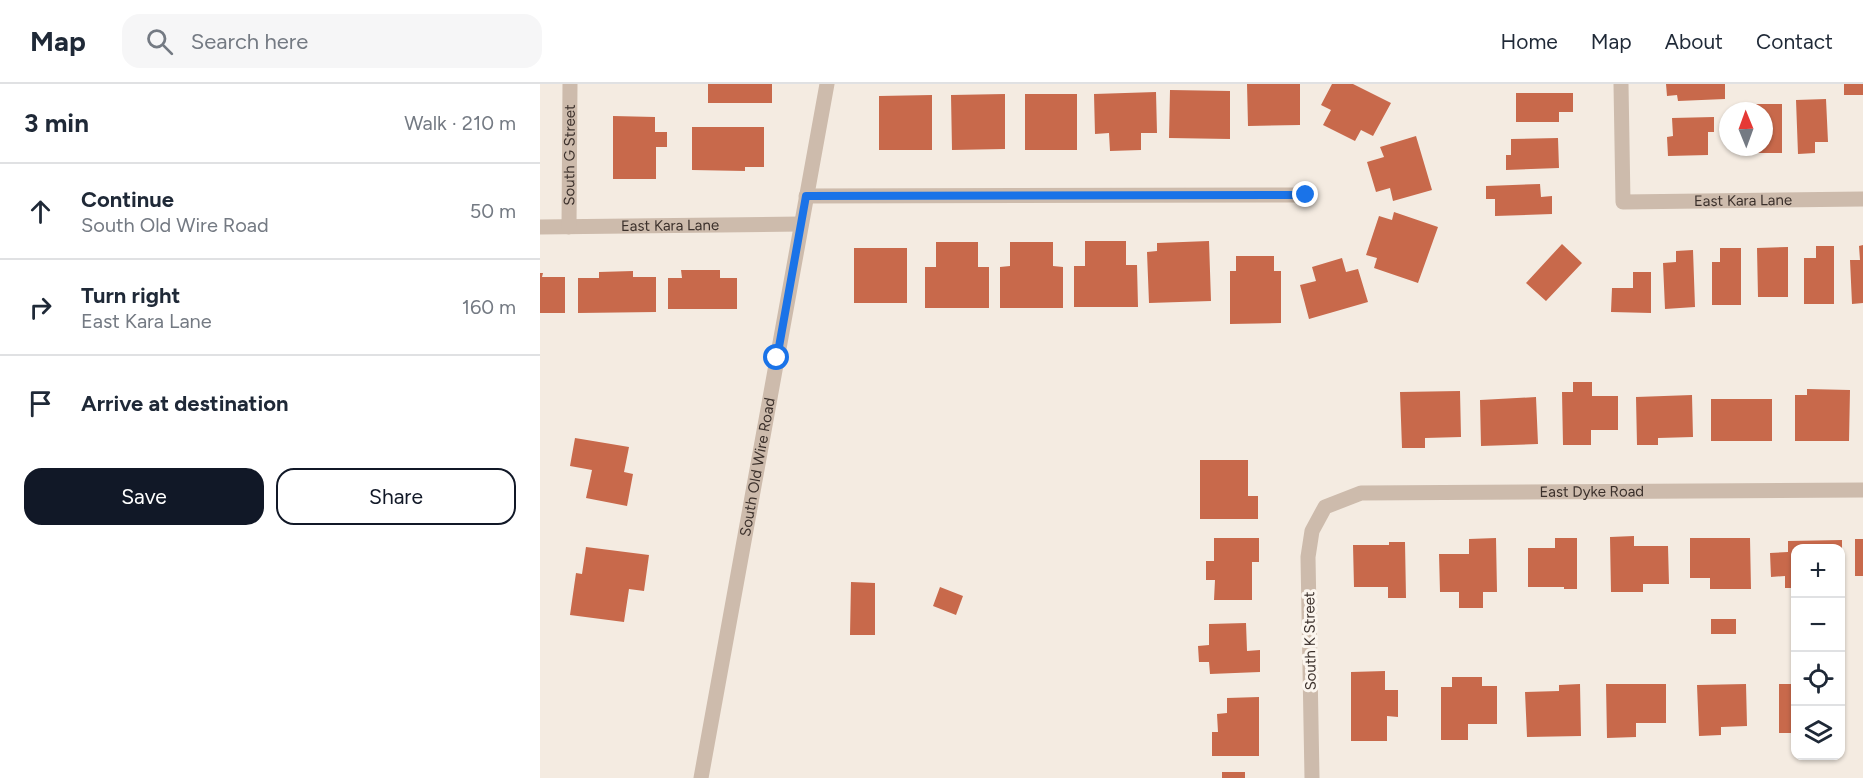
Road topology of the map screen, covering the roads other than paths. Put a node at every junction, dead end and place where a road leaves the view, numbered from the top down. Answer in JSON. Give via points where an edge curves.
{"nodes":[{"id":1,"x":570,"y":84,"type":"edge"},
{"id":2,"x":827,"y":84,"type":"edge"},
{"id":3,"x":1621,"y":84,"type":"edge"},
{"id":4,"x":1306,"y":195,"type":"dead end"},
{"id":5,"x":806,"y":196,"type":"junction"},
{"id":6,"x":1863,"y":199,"type":"edge"},
{"id":7,"x":801,"y":224,"type":"junction"},
{"id":8,"x":540,"y":227,"type":"edge"},
{"id":9,"x":569,"y":227,"type":"junction"},
{"id":10,"x":1863,"y":490,"type":"edge"},
{"id":11,"x":1325,"y":507,"type":"joint"},
{"id":12,"x":701,"y":778,"type":"edge"},
{"id":13,"x":1312,"y":778,"type":"edge"}],
"edges":[{"from":1,"to":9,"type":"street","name":"South G Street"},
{"from":2,"to":5,"type":"street","name":"South Old Wire Road"},
{"from":3,"to":6,"type":"street","name":"East Kara Lane","via":[[1623,202]]},
{"from":4,"to":5,"type":"street"},
{"from":5,"to":7,"type":"street","name":"South Old Wire Road"},
{"from":7,"to":9,"type":"street","name":"East Kara Lane"},
{"from":7,"to":12,"type":"street","name":"South Old Wire Road"},
{"from":8,"to":9,"type":"street","name":"East Kara Lane"},
{"from":10,"to":11,"type":"street","name":"East Dyke Road","via":[[1361,494]]},
{"from":11,"to":13,"type":"street","name":"South K Street","via":[[1312,531],[1308,557]]}]}
